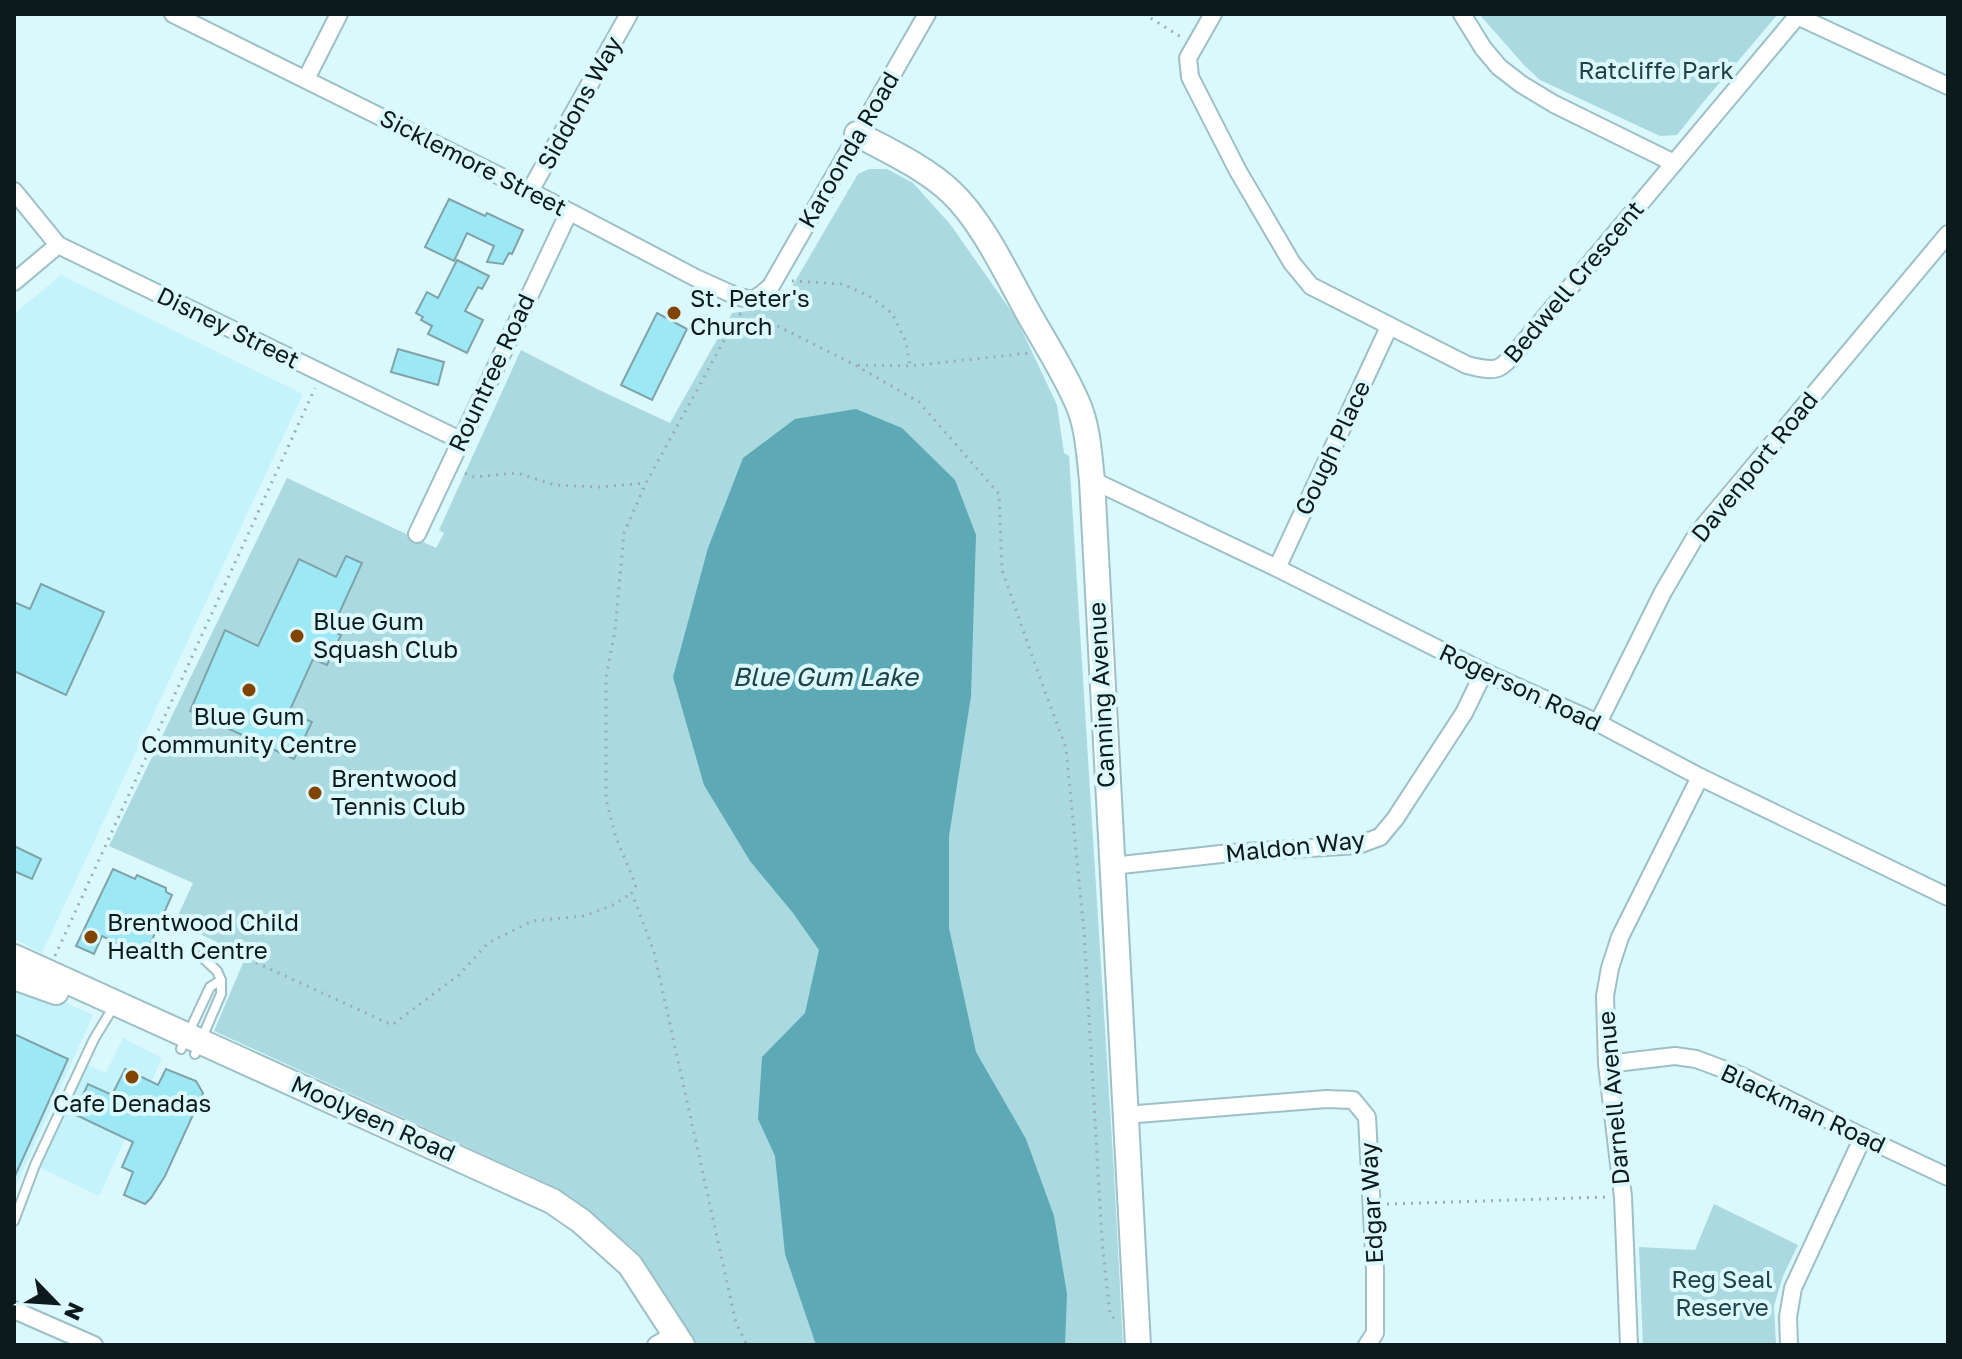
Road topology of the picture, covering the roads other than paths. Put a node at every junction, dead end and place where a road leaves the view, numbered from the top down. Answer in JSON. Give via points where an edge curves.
{"nodes":[{"id":1,"x":173,"y":14,"type":"edge"},
{"id":2,"x":339,"y":14,"type":"edge"},
{"id":3,"x":629,"y":14,"type":"edge"},
{"id":4,"x":927,"y":14,"type":"edge"},
{"id":5,"x":1213,"y":14,"type":"edge"},
{"id":6,"x":1462,"y":14,"type":"edge"},
{"id":7,"x":1798,"y":15,"type":"edge"},
{"id":8,"x":306,"y":79,"type":"junction"},
{"id":9,"x":1948,"y":86,"type":"edge"},
{"id":10,"x":857,"y":134,"type":"junction"},
{"id":11,"x":1674,"y":163,"type":"junction"},
{"id":12,"x":14,"y":191,"type":"edge"},
{"id":13,"x":530,"y":191,"type":"junction"},
{"id":14,"x":569,"y":212,"type":"junction"},
{"id":15,"x":1948,"y":234,"type":"edge"},
{"id":16,"x":58,"y":245,"type":"junction"},
{"id":17,"x":14,"y":282,"type":"edge"},
{"id":18,"x":779,"y":283,"type":"joint"},
{"id":19,"x":1389,"y":327,"type":"junction"},
{"id":20,"x":460,"y":440,"type":"junction"},
{"id":21,"x":1092,"y":480,"type":"junction"},
{"id":22,"x":417,"y":534,"type":"dead end"},
{"id":23,"x":1277,"y":568,"type":"junction"},
{"id":24,"x":1484,"y":672,"type":"junction"},
{"id":25,"x":1598,"y":723,"type":"junction"},
{"id":26,"x":1700,"y":777,"type":"junction"},
{"id":27,"x":1112,"y":866,"type":"junction"},
{"id":28,"x":1948,"y":897,"type":"edge"},
{"id":29,"x":201,"y":956,"type":"road end"},
{"id":30,"x":14,"y":957,"type":"edge"},
{"id":31,"x":14,"y":977,"type":"edge"},
{"id":32,"x":221,"y":980,"type":"junction"},
{"id":33,"x":112,"y":1009,"type":"junction"},
{"id":34,"x":191,"y":1045,"type":"junction"},
{"id":35,"x":1607,"y":1064,"type":"junction"},
{"id":36,"x":1125,"y":1115,"type":"junction"},
{"id":37,"x":1863,"y":1137,"type":"junction"},
{"id":38,"x":1948,"y":1177,"type":"edge"},
{"id":39,"x":14,"y":1221,"type":"edge"},
{"id":40,"x":14,"y":1310,"type":"edge"},
{"id":41,"x":1137,"y":1336,"type":"edge"},
{"id":42,"x":668,"y":1342,"type":"edge"},
{"id":43,"x":94,"y":1345,"type":"edge"},
{"id":44,"x":1367,"y":1345,"type":"edge"},
{"id":45,"x":1629,"y":1345,"type":"edge"},
{"id":46,"x":1789,"y":1345,"type":"edge"}],
"edges":[{"from":1,"to":8,"type":"street","name":"Sicklemore Street"},
{"from":2,"to":8,"type":"street"},
{"from":3,"to":13,"type":"street","name":"Siddons Way"},
{"from":4,"to":10,"type":"street","name":"Karoonda Road"},
{"from":5,"to":19,"type":"street","name":"Bedwell Crescent","via":[[1188,58],[1190,77],[1238,171],[1311,286]]},
{"from":6,"to":11,"type":"street","via":[[1499,67],[1521,84]]},
{"from":7,"to":9,"type":"street"},
{"from":7,"to":11,"type":"street","name":"Bedwell Crescent"},
{"from":8,"to":13,"type":"street","name":"Sicklemore Street"},
{"from":10,"to":18,"type":"street","name":"Karoonda Road"},
{"from":10,"to":21,"type":"street","name":"Canning Avenue","via":[[934,179],[964,206],[1078,403]]},
{"from":11,"to":19,"type":"street","name":"Bedwell Crescent","via":[[1502,368],[1489,371],[1467,365]]},
{"from":12,"to":16,"type":"street","name":"Disney Street"},
{"from":13,"to":14,"type":"street","name":"Sicklemore Street"},
{"from":14,"to":18,"type":"street","name":"Sicklemore Street","via":[[736,296],[754,299]]},
{"from":14,"to":20,"type":"street","name":"Rountree Road"},
{"from":15,"to":25,"type":"street","name":"Davenport Road","via":[[1697,534]]},
{"from":16,"to":17,"type":"street"},
{"from":16,"to":20,"type":"street","name":"Disney Street"},
{"from":19,"to":23,"type":"street","name":"Gough Place"},
{"from":20,"to":22,"type":"street","name":"Rountree Road"},
{"from":21,"to":23,"type":"street","name":"Rogerson Road"},
{"from":21,"to":27,"type":"street","name":"Canning Avenue"},
{"from":23,"to":24,"type":"street","name":"Rogerson Road"},
{"from":24,"to":25,"type":"street","name":"Rogerson Road"},
{"from":24,"to":27,"type":"street","name":"Maldon Way","via":[[1464,713],[1380,837],[1358,845]]},
{"from":25,"to":26,"type":"street","name":"Rogerson Road"},
{"from":26,"to":28,"type":"street","name":"Rogerson Road"},
{"from":26,"to":35,"type":"street","name":"Darnell Avenue","via":[[1620,937],[1605,996]]},
{"from":27,"to":36,"type":"street","name":"Canning Avenue"},
{"from":29,"to":32,"type":"lane"},
{"from":30,"to":33,"type":"street","name":"Moolyeen Road"},
{"from":31,"to":33,"type":"street","name":"Moolyeen Road"},
{"from":32,"to":34,"type":"lane","via":[[221,994]]},
{"from":32,"to":34,"type":"lane","via":[[210,987]]},
{"from":33,"to":34,"type":"street","name":"Moolyeen Road"},
{"from":33,"to":39,"type":"lane","via":[[35,1165]]},
{"from":34,"to":42,"type":"street","name":"Moolyeen Road","via":[[552,1201],[630,1265]]},
{"from":35,"to":37,"type":"street","name":"Blackman Road","via":[[1675,1056],[1696,1059]]},
{"from":35,"to":45,"type":"street","name":"Darnell Avenue","via":[[1623,1197]]},
{"from":36,"to":41,"type":"street","name":"Canning Avenue"},
{"from":36,"to":44,"type":"street","name":"Edgar Way","via":[[1353,1100],[1367,1117],[1375,1270],[1375,1333]]},
{"from":37,"to":38,"type":"street","name":"Blackman Road"},
{"from":37,"to":46,"type":"street","via":[[1793,1288]]},
{"from":40,"to":43,"type":"street"}]}
